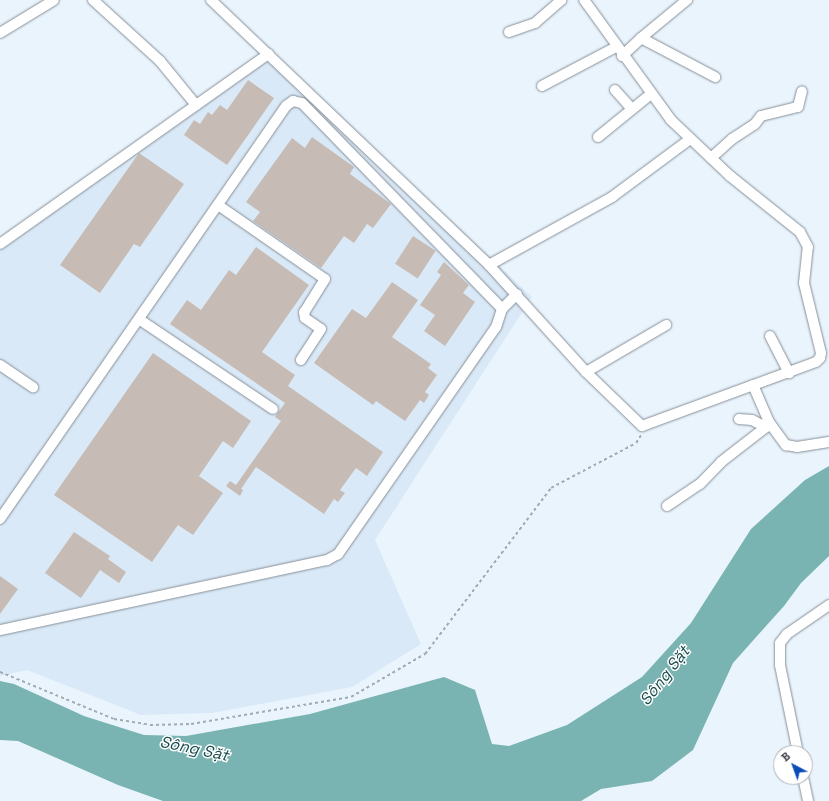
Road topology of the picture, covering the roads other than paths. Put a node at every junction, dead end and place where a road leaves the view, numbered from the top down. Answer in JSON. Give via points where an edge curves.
{"nodes":[{"id":1,"x":54,"y":0,"type":"edge"},
{"id":2,"x":93,"y":0,"type":"edge"},
{"id":3,"x":211,"y":0,"type":"edge"},
{"id":4,"x":561,"y":0,"type":"edge"},
{"id":5,"x":584,"y":0,"type":"edge"},
{"id":6,"x":688,"y":0,"type":"edge"},
{"id":7,"x":509,"y":32,"type":"dead end"},
{"id":8,"x":0,"y":33,"type":"edge"},
{"id":9,"x":642,"y":38,"type":"junction"},
{"id":10,"x":616,"y":47,"type":"junction"},
{"id":11,"x":268,"y":54,"type":"junction"},
{"id":12,"x":622,"y":56,"type":"junction"},
{"id":13,"x":715,"y":78,"type":"dead end"},
{"id":14,"x":542,"y":86,"type":"dead end"},
{"id":15,"x":615,"y":90,"type":"dead end"},
{"id":16,"x":802,"y":90,"type":"dead end"},
{"id":17,"x":651,"y":94,"type":"junction"},
{"id":18,"x":196,"y":105,"type":"junction"},
{"id":19,"x":632,"y":109,"type":"junction"},
{"id":20,"x":598,"y":137,"type":"dead end"},
{"id":21,"x":690,"y":139,"type":"junction"},
{"id":22,"x":711,"y":158,"type":"junction"},
{"id":23,"x":218,"y":205,"type":"junction"},
{"id":24,"x":0,"y":244,"type":"edge"},
{"id":25,"x":489,"y":265,"type":"junction"},
{"id":26,"x":516,"y":294,"type":"junction"},
{"id":27,"x":502,"y":309,"type":"junction"},
{"id":28,"x":140,"y":320,"type":"junction"},
{"id":29,"x":666,"y":325,"type":"dead end"},
{"id":30,"x":770,"y":336,"type":"dead end"},
{"id":31,"x":301,"y":360,"type":"dead end"},
{"id":32,"x":0,"y":365,"type":"edge"},
{"id":33,"x":586,"y":372,"type":"junction"},
{"id":34,"x":789,"y":373,"type":"junction"},
{"id":35,"x":753,"y":385,"type":"junction"},
{"id":36,"x":33,"y":387,"type":"dead end"},
{"id":37,"x":273,"y":409,"type":"dead end"},
{"id":38,"x":739,"y":419,"type":"dead end"},
{"id":39,"x":768,"y":425,"type":"junction"},
{"id":40,"x":829,"y":442,"type":"edge"},
{"id":41,"x":667,"y":506,"type":"dead end"},
{"id":42,"x":0,"y":519,"type":"edge"},
{"id":43,"x":829,"y":605,"type":"edge"},
{"id":44,"x":0,"y":630,"type":"edge"},
{"id":45,"x":796,"y":745,"type":"edge"},
{"id":46,"x":805,"y":785,"type":"edge"},
{"id":47,"x":808,"y":801,"type":"edge"}],
"edges":[{"from":1,"to":8,"type":"street"},
{"from":2,"to":18,"type":"street","via":[[160,61]]},
{"from":3,"to":11,"type":"street"},
{"from":4,"to":7,"type":"street","via":[[534,23]]},
{"from":5,"to":10,"type":"street"},
{"from":6,"to":9,"type":"street"},
{"from":9,"to":12,"type":"street"},
{"from":9,"to":13,"type":"street"},
{"from":10,"to":12,"type":"street"},
{"from":10,"to":14,"type":"street"},
{"from":11,"to":18,"type":"street"},
{"from":11,"to":25,"type":"street"},
{"from":12,"to":17,"type":"street"},
{"from":15,"to":19,"type":"street"},
{"from":16,"to":22,"type":"street","via":[[798,107],[761,116]]},
{"from":17,"to":19,"type":"street"},
{"from":17,"to":21,"type":"street"},
{"from":18,"to":24,"type":"street"},
{"from":19,"to":20,"type":"street"},
{"from":21,"to":22,"type":"street"},
{"from":21,"to":25,"type":"street","via":[[612,198]]},
{"from":22,"to":34,"type":"street","via":[[787,220],[800,232],[808,247],[804,283],[820,358]]},
{"from":23,"to":27,"type":"street","via":[[286,106],[293,101],[302,103]]},
{"from":23,"to":28,"type":"street"},
{"from":23,"to":31,"type":"street","via":[[325,279],[304,312],[305,318],[321,329]]},
{"from":25,"to":26,"type":"street"},
{"from":26,"to":27,"type":"street"},
{"from":26,"to":33,"type":"street"},
{"from":27,"to":44,"type":"street","via":[[496,327],[338,554],[327,560]]},
{"from":28,"to":37,"type":"street"},
{"from":28,"to":42,"type":"street"},
{"from":29,"to":33,"type":"street"},
{"from":30,"to":34,"type":"street"},
{"from":32,"to":36,"type":"street"},
{"from":33,"to":35,"type":"street","via":[[642,426]]},
{"from":34,"to":35,"type":"street"},
{"from":35,"to":39,"type":"street"},
{"from":38,"to":39,"type":"street"},
{"from":39,"to":40,"type":"street","via":[[790,448]]},
{"from":39,"to":41,"type":"street","via":[[721,462],[700,484]]},
{"from":43,"to":45,"type":"street","via":[[787,634],[780,643],[780,665]]},
{"from":46,"to":47,"type":"street"}]}
